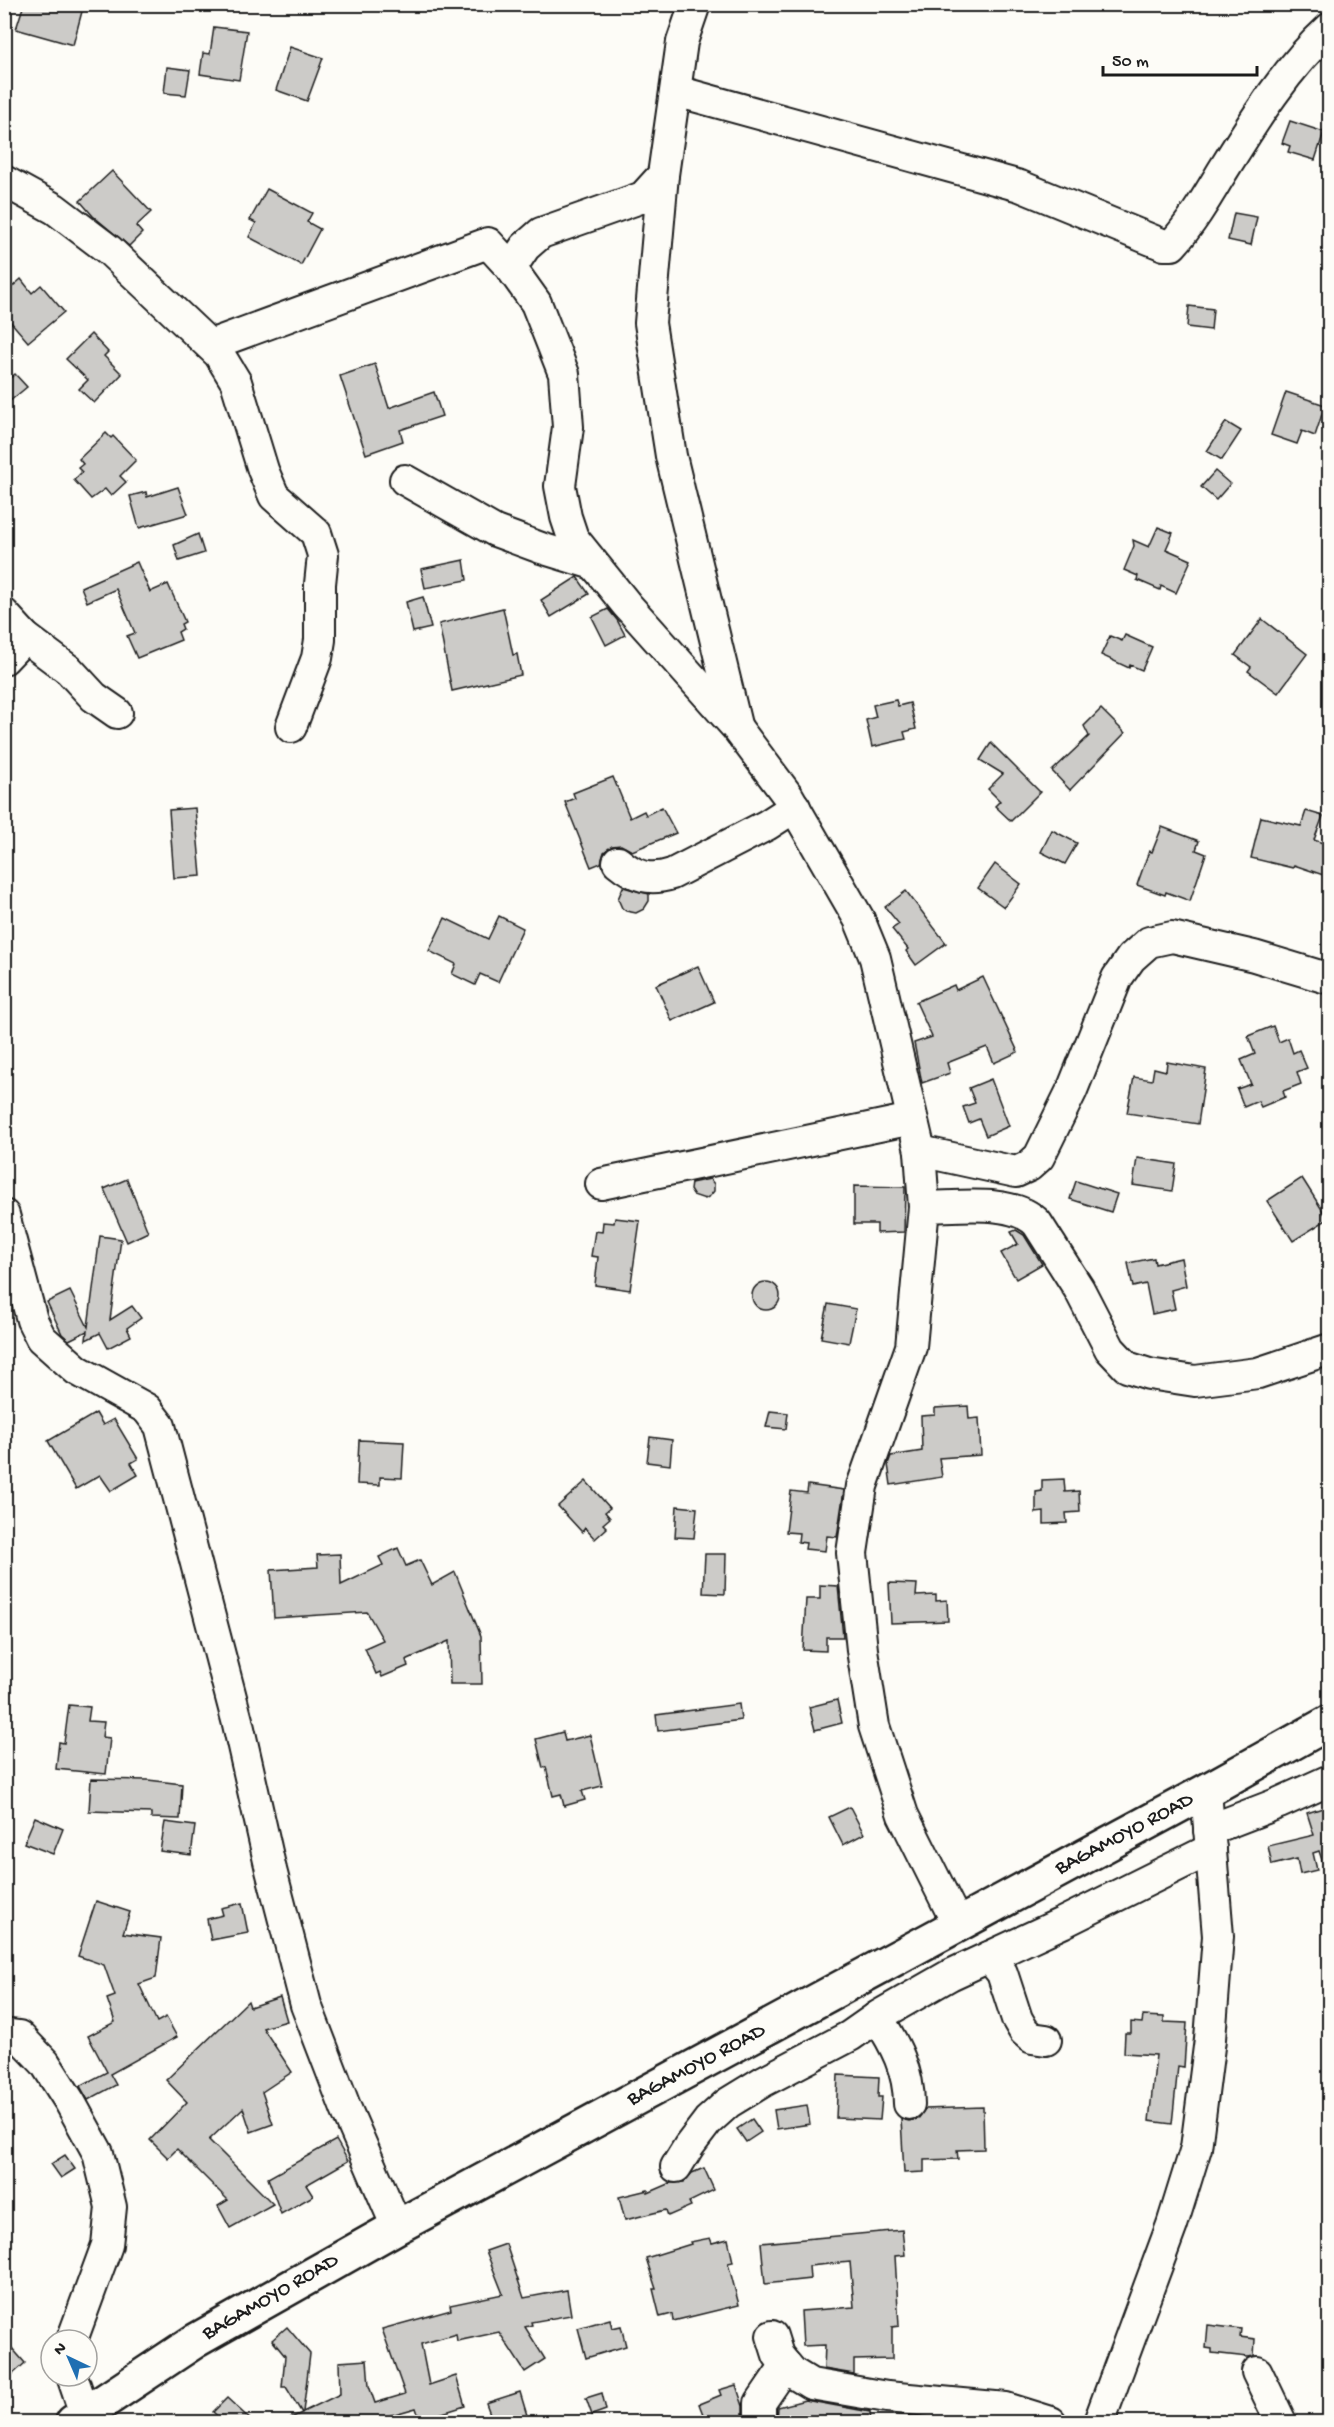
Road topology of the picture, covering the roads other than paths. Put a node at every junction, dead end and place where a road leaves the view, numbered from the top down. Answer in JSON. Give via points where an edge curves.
{"nodes":[{"id":1,"x":696,"y":4,"type":"edge"},
{"id":2,"x":1329,"y":28,"type":"edge"},
{"id":3,"x":676,"y":91,"type":"junction"},
{"id":4,"x":663,"y":175,"type":"junction"},
{"id":5,"x":4,"y":181,"type":"edge"},
{"id":6,"x":511,"y":268,"type":"junction"},
{"id":7,"x":210,"y":345,"type":"junction"},
{"id":8,"x":405,"y":480,"type":"dead end"},
{"id":9,"x":593,"y":564,"type":"junction"},
{"id":10,"x":4,"y":614,"type":"edge"},
{"id":11,"x":25,"y":637,"type":"junction"},
{"id":12,"x":4,"y":659,"type":"edge"},
{"id":13,"x":117,"y":713,"type":"dead end"},
{"id":14,"x":291,"y":727,"type":"dead end"},
{"id":15,"x":737,"y":728,"type":"junction"},
{"id":16,"x":795,"y":807,"type":"junction"},
{"id":17,"x":618,"y":862,"type":"dead end"},
{"id":18,"x":1329,"y":979,"type":"edge"},
{"id":19,"x":912,"y":1119,"type":"junction"},
{"id":20,"x":920,"y":1151,"type":"junction"},
{"id":21,"x":601,"y":1184,"type":"dead end"},
{"id":22,"x":924,"y":1208,"type":"junction"},
{"id":23,"x":4,"y":1215,"type":"edge"},
{"id":24,"x":1329,"y":1349,"type":"edge"},
{"id":25,"x":1329,"y":1722,"type":"edge"},
{"id":26,"x":1329,"y":1780,"type":"edge"},
{"id":27,"x":1206,"y":1791,"type":"junction"},
{"id":28,"x":1210,"y":1839,"type":"junction"},
{"id":29,"x":958,"y":1924,"type":"junction"},
{"id":30,"x":989,"y":1957,"type":"junction"},
{"id":31,"x":877,"y":2017,"type":"junction"},
{"id":32,"x":4,"y":2034,"type":"edge"},
{"id":33,"x":1046,"y":2040,"type":"dead end"},
{"id":34,"x":909,"y":2104,"type":"dead end"},
{"id":35,"x":676,"y":2167,"type":"dead end"},
{"id":36,"x":397,"y":2227,"type":"junction"},
{"id":37,"x":76,"y":2328,"type":"edge"},
{"id":38,"x":772,"y":2336,"type":"dead end"},
{"id":39,"x":786,"y":2365,"type":"junction"},
{"id":40,"x":1257,"y":2372,"type":"dead end"},
{"id":41,"x":74,"y":2388,"type":"edge"},
{"id":42,"x":79,"y":2418,"type":"edge"},
{"id":43,"x":760,"y":2422,"type":"edge"},
{"id":44,"x":1051,"y":2422,"type":"edge"},
{"id":45,"x":1099,"y":2422,"type":"edge"},
{"id":46,"x":1281,"y":2422,"type":"edge"}],
"edges":[{"from":1,"to":3,"type":"street","via":[[682,42]]},
{"from":2,"to":3,"type":"street","via":[[1283,81],[1172,245],[1020,186]]},
{"from":3,"to":4,"type":"street"},
{"from":4,"to":6,"type":"street","via":[[643,197],[541,234],[525,247]]},
{"from":4,"to":15,"type":"street","via":[[650,323],[671,456]]},
{"from":5,"to":7,"type":"street","via":[[56,208],[109,250]]},
{"from":6,"to":7,"type":"street","via":[[488,243]]},
{"from":6,"to":9,"type":"street","via":[[536,303],[564,374],[568,427],[560,486],[573,538]]},
{"from":7,"to":14,"type":"street","via":[[236,382],[274,496],[316,533],[321,544],[320,640]]},
{"from":8,"to":9,"type":"street","via":[[495,531]]},
{"from":9,"to":15,"type":"street"},
{"from":10,"to":11,"type":"street"},
{"from":11,"to":12,"type":"street"},
{"from":11,"to":13,"type":"street"},
{"from":15,"to":16,"type":"street"},
{"from":16,"to":17,"type":"street","via":[[658,879],[636,875]]},
{"from":16,"to":19,"type":"street","via":[[859,920],[875,958]]},
{"from":18,"to":20,"type":"street","via":[[1172,937],[1149,942],[1117,978],[1072,1090],[1039,1157],[1016,1172]]},
{"from":19,"to":20,"type":"street"},
{"from":19,"to":21,"type":"street"},
{"from":20,"to":22,"type":"street"},
{"from":22,"to":24,"type":"street","via":[[1004,1207],[1031,1216],[1079,1289],[1110,1350],[1127,1367],[1195,1381],[1258,1373]]},
{"from":22,"to":29,"type":"street","via":[[911,1347],[862,1486],[852,1553],[874,1726],[903,1815]]},
{"from":23,"to":36,"type":"street","via":[[32,1320],[41,1338],[77,1370],[147,1409],[160,1426],[306,2005]]},
{"from":25,"to":27,"type":"highway","name":"BAGAMOYO ROAD"},
{"from":26,"to":28,"type":"street"},
{"from":27,"to":28,"type":"street"},
{"from":27,"to":29,"type":"highway","name":"BAGAMOYO ROAD"},
{"from":28,"to":30,"type":"street"},
{"from":28,"to":45,"type":"street","via":[[1218,1936],[1197,2148]]},
{"from":29,"to":36,"type":"highway","name":"BAGAMOYO ROAD"},
{"from":30,"to":31,"type":"street"},
{"from":30,"to":33,"type":"street","via":[[1002,1973],[1024,2031],[1032,2038]]},
{"from":31,"to":34,"type":"street","via":[[907,2076]]},
{"from":31,"to":35,"type":"street","via":[[728,2103],[708,2121]]},
{"from":32,"to":37,"type":"street","via":[[19,2036],[45,2063],[98,2153],[111,2207],[107,2245]]},
{"from":36,"to":42,"type":"highway","name":"BAGAMOYO ROAD","via":[[195,2341]]},
{"from":38,"to":39,"type":"street"},
{"from":39,"to":43,"type":"street","via":[[760,2403]]},
{"from":39,"to":44,"type":"street","via":[[812,2384],[887,2397],[1006,2408]]},
{"from":40,"to":46,"type":"street"},
{"from":41,"to":42,"type":"street"}]}
